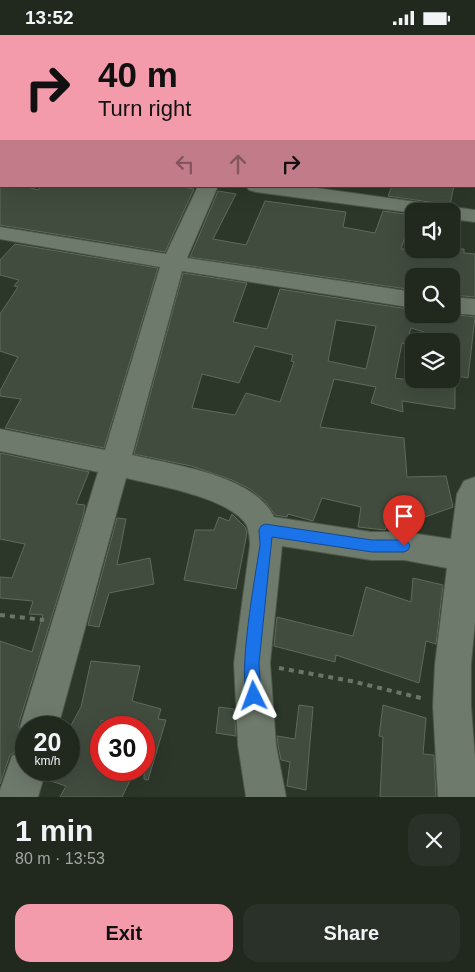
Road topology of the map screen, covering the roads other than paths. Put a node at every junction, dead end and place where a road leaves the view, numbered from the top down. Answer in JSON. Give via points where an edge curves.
{"nodes":[{"id":1,"x":208,"y":187,"type":"edge"},
{"id":2,"x":270,"y":187,"type":"edge"},
{"id":3,"x":352,"y":193,"type":"edge"},
{"id":4,"x":405,"y":204,"type":"edge"},
{"id":5,"x":460,"y":214,"type":"edge"},
{"id":6,"x":475,"y":216,"type":"edge"},
{"id":7,"x":0,"y":233,"type":"edge"},
{"id":8,"x":173,"y":263,"type":"junction"},
{"id":9,"x":405,"y":299,"type":"edge"},
{"id":10,"x":460,"y":306,"type":"edge"},
{"id":11,"x":475,"y":307,"type":"edge"},
{"id":12,"x":0,"y":441,"type":"edge"},
{"id":13,"x":115,"y":463,"type":"junction"},
{"id":14,"x":475,"y":490,"type":"edge"},
{"id":15,"x":265,"y":530,"type":"junction"},
{"id":16,"x":465,"y":556,"type":"junction"},
{"id":17,"x":42,"y":716,"type":"edge"},
{"id":18,"x":23,"y":781,"type":"edge"},
{"id":19,"x":18,"y":797,"type":"edge"},
{"id":20,"x":266,"y":797,"type":"edge"},
{"id":21,"x":458,"y":797,"type":"edge"}],
"edges":[{"from":1,"to":8,"type":"street"},
{"from":2,"to":3,"type":"street"},
{"from":3,"to":4,"type":"street"},
{"from":5,"to":6,"type":"street"},
{"from":7,"to":8,"type":"street"},
{"from":8,"to":9,"type":"street"},
{"from":8,"to":13,"type":"street"},
{"from":10,"to":11,"type":"street"},
{"from":12,"to":13,"type":"street"},
{"from":13,"to":15,"type":"street","via":[[225,493],[245,503]]},
{"from":13,"to":17,"type":"street"},
{"from":14,"to":16,"type":"street"},
{"from":15,"to":16,"type":"street"},
{"from":15,"to":20,"type":"street","via":[[252,663],[257,745]]},
{"from":16,"to":21,"type":"street","via":[[453,665],[452,705]]},
{"from":18,"to":19,"type":"street"}]}
